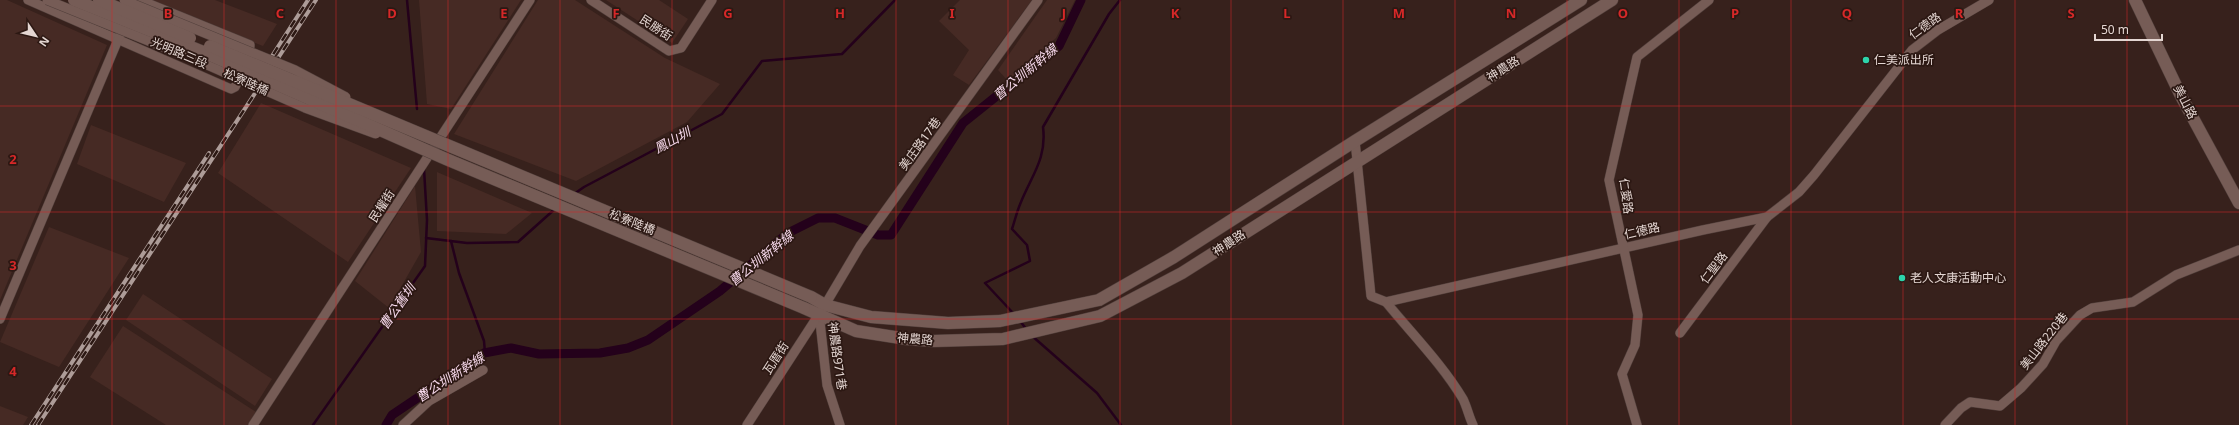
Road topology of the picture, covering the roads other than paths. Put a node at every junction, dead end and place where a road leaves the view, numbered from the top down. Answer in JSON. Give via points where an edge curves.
{"nodes":[{"id":1,"x":28,"y":0,"type":"edge"},
{"id":2,"x":47,"y":0,"type":"edge"},
{"id":3,"x":74,"y":0,"type":"edge"},
{"id":4,"x":99,"y":0,"type":"edge"},
{"id":5,"x":124,"y":0,"type":"edge"},
{"id":6,"x":135,"y":0,"type":"edge"},
{"id":7,"x":140,"y":0,"type":"edge"},
{"id":8,"x":530,"y":0,"type":"edge"},
{"id":9,"x":591,"y":0,"type":"edge"},
{"id":10,"x":712,"y":0,"type":"edge"},
{"id":11,"x":1038,"y":0,"type":"edge"},
{"id":12,"x":1581,"y":0,"type":"edge"},
{"id":13,"x":1612,"y":0,"type":"edge"},
{"id":14,"x":1709,"y":0,"type":"edge"},
{"id":15,"x":1989,"y":0,"type":"edge"},
{"id":16,"x":2135,"y":0,"type":"edge"},
{"id":17,"x":118,"y":40,"type":"junction"},
{"id":18,"x":1355,"y":141,"type":"junction"},
{"id":19,"x":452,"y":148,"type":"junction"},
{"id":20,"x":446,"y":159,"type":"junction"},
{"id":21,"x":1357,"y":161,"type":"junction"},
{"id":22,"x":2239,"y":203,"type":"edge"},
{"id":23,"x":1767,"y":217,"type":"junction"},
{"id":24,"x":1622,"y":248,"type":"junction"},
{"id":25,"x":2239,"y":250,"type":"edge"},
{"id":26,"x":811,"y":297,"type":"joint"},
{"id":27,"x":1386,"y":302,"type":"junction"},
{"id":28,"x":804,"y":308,"type":"joint"},
{"id":29,"x":822,"y":309,"type":"junction"},
{"id":30,"x":0,"y":320,"type":"edge"},
{"id":31,"x":1680,"y":333,"type":"dead end"},
{"id":32,"x":484,"y":370,"type":"dead end"},
{"id":33,"x":253,"y":425,"type":"edge"},
{"id":34,"x":403,"y":425,"type":"edge"},
{"id":35,"x":747,"y":425,"type":"edge"},
{"id":36,"x":840,"y":425,"type":"edge"},
{"id":37,"x":1473,"y":425,"type":"edge"},
{"id":38,"x":1637,"y":425,"type":"edge"},
{"id":39,"x":1946,"y":425,"type":"edge"}],
"edges":[{"from":1,"to":17,"type":"street","name":"光明路三段"},
{"from":2,"to":20,"type":"street","name":"松寮陸橋","bridge":true,"via":[[198,61],[305,108]]},
{"from":3,"to":20,"type":"street","name":"松寮陸橋","bridge":true,"via":[[201,51]]},
{"from":4,"to":19,"type":"street","name":"松寮陸橋","bridge":true},
{"from":5,"to":19,"type":"street","name":"松寮陸橋","bridge":true,"via":[[295,70]]},
{"from":6,"to":17,"type":"street"},
{"from":7,"to":17,"type":"street","name":"光明路三段","via":[[250,45],[251,56],[235,87],[231,89]]},
{"from":8,"to":33,"type":"street","name":"民權街"},
{"from":9,"to":10,"type":"street","name":"民勝街","via":[[669,51],[681,48]]},
{"from":11,"to":29,"type":"street","name":"美庄路17巷","via":[[860,246]]},
{"from":12,"to":18,"type":"street","name":"神農路"},
{"from":13,"to":21,"type":"street","name":"神農路"},
{"from":14,"to":24,"type":"street","name":"仁愛路","via":[[1637,57],[1609,180]]},
{"from":15,"to":23,"type":"street","name":"仁德路","via":[[1938,30],[1912,50],[1814,175],[1799,192]]},
{"from":16,"to":22,"type":"street","name":"美山路","via":[[2181,96]]},
{"from":17,"to":30,"type":"street"},
{"from":18,"to":21,"type":"street"},
{"from":18,"to":29,"type":"street","name":"神農路","via":[[1174,257],[1099,300],[1000,321],[948,323],[871,317]]},
{"from":19,"to":26,"type":"street","name":"松寮陸橋","bridge":true},
{"from":20,"to":28,"type":"street","name":"松寮陸橋","bridge":true},
{"from":21,"to":27,"type":"street","via":[[1371,296]]},
{"from":21,"to":29,"type":"street","name":"神農路","via":[[1182,273],[1100,316],[1004,339],[934,341],[856,331]]},
{"from":23,"to":24,"type":"street","name":"仁德路"},
{"from":23,"to":31,"type":"street","name":"仁聖路"},
{"from":24,"to":27,"type":"street","name":"仁德路"},
{"from":24,"to":38,"type":"street","name":"仁愛路","via":[[1638,315],[1635,345],[1622,374]]},
{"from":25,"to":39,"type":"street","name":"美山路220巷","via":[[2176,275],[2133,302],[2092,308],[2080,315],[2056,341],[2043,364],[2000,406],[1970,402]]},
{"from":26,"to":29,"type":"street","name":"神農路"},
{"from":27,"to":37,"type":"street","via":[[1457,391]]},
{"from":28,"to":29,"type":"street","name":"神農路"},
{"from":29,"to":35,"type":"street","name":"瓦厝街"},
{"from":29,"to":36,"type":"street","name":"神農路971巷","via":[[827,385]]},
{"from":32,"to":34,"type":"street","via":[[429,401]]}]}
